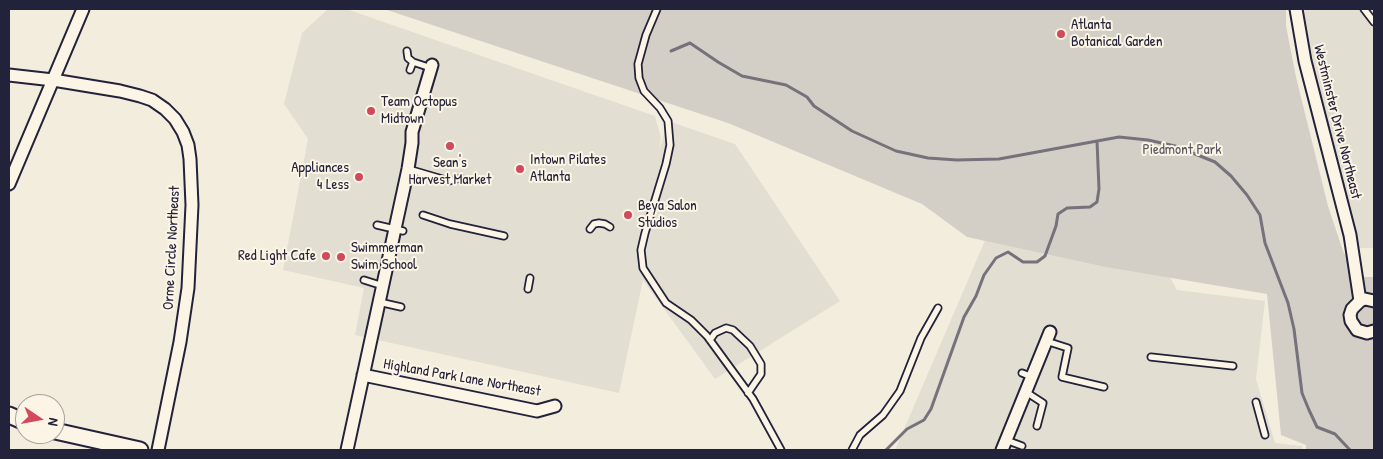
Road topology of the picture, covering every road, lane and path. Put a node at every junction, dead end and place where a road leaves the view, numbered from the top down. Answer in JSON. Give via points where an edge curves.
{"nodes":[{"id":1,"x":83,"y":9,"type":"edge"},
{"id":2,"x":657,"y":9,"type":"edge"},
{"id":3,"x":1296,"y":9,"type":"edge"},
{"id":4,"x":1364,"y":9,"type":"edge"},
{"id":5,"x":1374,"y":22,"type":"edge"},
{"id":6,"x":407,"y":51,"type":"dead end"},
{"id":7,"x":413,"y":62,"type":"junction"},
{"id":8,"x":431,"y":67,"type":"joint"},
{"id":9,"x":410,"y":70,"type":"dead end"},
{"id":10,"x":9,"y":75,"type":"edge"},
{"id":11,"x":53,"y":80,"type":"junction"},
{"id":12,"x":408,"y":170,"type":"junction"},
{"id":13,"x":461,"y":178,"type":"dead end"},
{"id":14,"x":9,"y":184,"type":"edge"},
{"id":15,"x":423,"y":215,"type":"dead end"},
{"id":16,"x":377,"y":225,"type":"dead end"},
{"id":17,"x":610,"y":227,"type":"dead end"},
{"id":18,"x":590,"y":228,"type":"dead end"},
{"id":19,"x":399,"y":230,"type":"junction"},
{"id":20,"x":504,"y":236,"type":"dead end"},
{"id":21,"x":530,"y":278,"type":"dead end"},
{"id":22,"x":364,"y":280,"type":"dead end"},
{"id":23,"x":383,"y":286,"type":"junction"},
{"id":24,"x":528,"y":289,"type":"dead end"},
{"id":25,"x":1360,"y":301,"type":"junction"},
{"id":26,"x":1374,"y":301,"type":"edge"},
{"id":27,"x":379,"y":302,"type":"junction"},
{"id":28,"x":401,"y":307,"type":"dead end"},
{"id":29,"x":938,"y":308,"type":"dead end"},
{"id":30,"x":1374,"y":331,"type":"edge"},
{"id":31,"x":1048,"y":337,"type":"joint"},
{"id":32,"x":710,"y":340,"type":"junction"},
{"id":33,"x":1151,"y":357,"type":"dead end"},
{"id":34,"x":1233,"y":366,"type":"dead end"},
{"id":35,"x":363,"y":376,"type":"junction"},
{"id":36,"x":1104,"y":387,"type":"dead end"},
{"id":37,"x":1026,"y":392,"type":"junction"},
{"id":38,"x":748,"y":393,"type":"junction"},
{"id":39,"x":1256,"y":402,"type":"dead end"},
{"id":40,"x":555,"y":406,"type":"dead end"},
{"id":41,"x":1037,"y":426,"type":"dead end"},
{"id":42,"x":65,"y":433,"type":"edge"},
{"id":43,"x":1265,"y":434,"type":"dead end"},
{"id":44,"x":1004,"y":445,"type":"edge"},
{"id":45,"x":1022,"y":446,"type":"dead end"},
{"id":46,"x":140,"y":450,"type":"edge"},
{"id":47,"x":158,"y":450,"type":"edge"},
{"id":48,"x":347,"y":450,"type":"edge"},
{"id":49,"x":781,"y":450,"type":"edge"},
{"id":50,"x":852,"y":450,"type":"edge"}],
"edges":[{"from":1,"to":11,"type":"street"},
{"from":2,"to":32,"type":"lane","via":[[638,64],[639,78],[644,91],[668,121],[670,145],[641,250],[643,268],[666,304],[691,320]]},
{"from":3,"to":25,"type":"street","name":"Westminster Drive Northeast","via":[[1305,61],[1350,234]]},
{"from":4,"to":5,"type":"lane"},
{"from":6,"to":7,"type":"lane"},
{"from":7,"to":8,"type":"lane"},
{"from":7,"to":9,"type":"lane"},
{"from":8,"to":12,"type":"street","via":[[412,132]]},
{"from":10,"to":11,"type":"street","name":"Orme Circle Northeast"},
{"from":11,"to":14,"type":"street"},
{"from":11,"to":47,"type":"street","name":"Orme Circle Northeast","via":[[152,100],[175,119],[188,145],[192,205],[188,288]]},
{"from":12,"to":13,"type":"lane","via":[[449,181]]},
{"from":12,"to":19,"type":"street"},
{"from":15,"to":20,"type":"lane"},
{"from":16,"to":19,"type":"lane"},
{"from":17,"to":18,"type":"lane","via":[[599,223]]},
{"from":19,"to":23,"type":"street"},
{"from":21,"to":24,"type":"lane"},
{"from":22,"to":23,"type":"lane"},
{"from":23,"to":27,"type":"street"},
{"from":25,"to":26,"type":"street"},
{"from":25,"to":30,"type":"street","via":[[1352,309],[1351,321],[1357,330]]},
{"from":27,"to":28,"type":"lane"},
{"from":27,"to":35,"type":"street"},
{"from":29,"to":50,"type":"lane","via":[[921,338],[900,391],[883,415],[860,435]]},
{"from":31,"to":36,"type":"lane","via":[[1071,349],[1062,377]]},
{"from":31,"to":37,"type":"street","via":[[1027,375]]},
{"from":32,"to":38,"type":"lane"},
{"from":32,"to":38,"type":"lane","via":[[715,333],[726,328],[733,330],[750,346],[761,364],[761,374]]},
{"from":33,"to":34,"type":"lane"},
{"from":35,"to":40,"type":"street","name":"Highland Park Lane Northeast","via":[[537,410]]},
{"from":35,"to":48,"type":"street"},
{"from":37,"to":41,"type":"lane","via":[[1042,403]]},
{"from":37,"to":44,"type":"street","via":[[1017,402]]},
{"from":38,"to":49,"type":"lane"},
{"from":39,"to":43,"type":"lane"},
{"from":42,"to":46,"type":"main road"},
{"from":44,"to":45,"type":"lane"}]}
